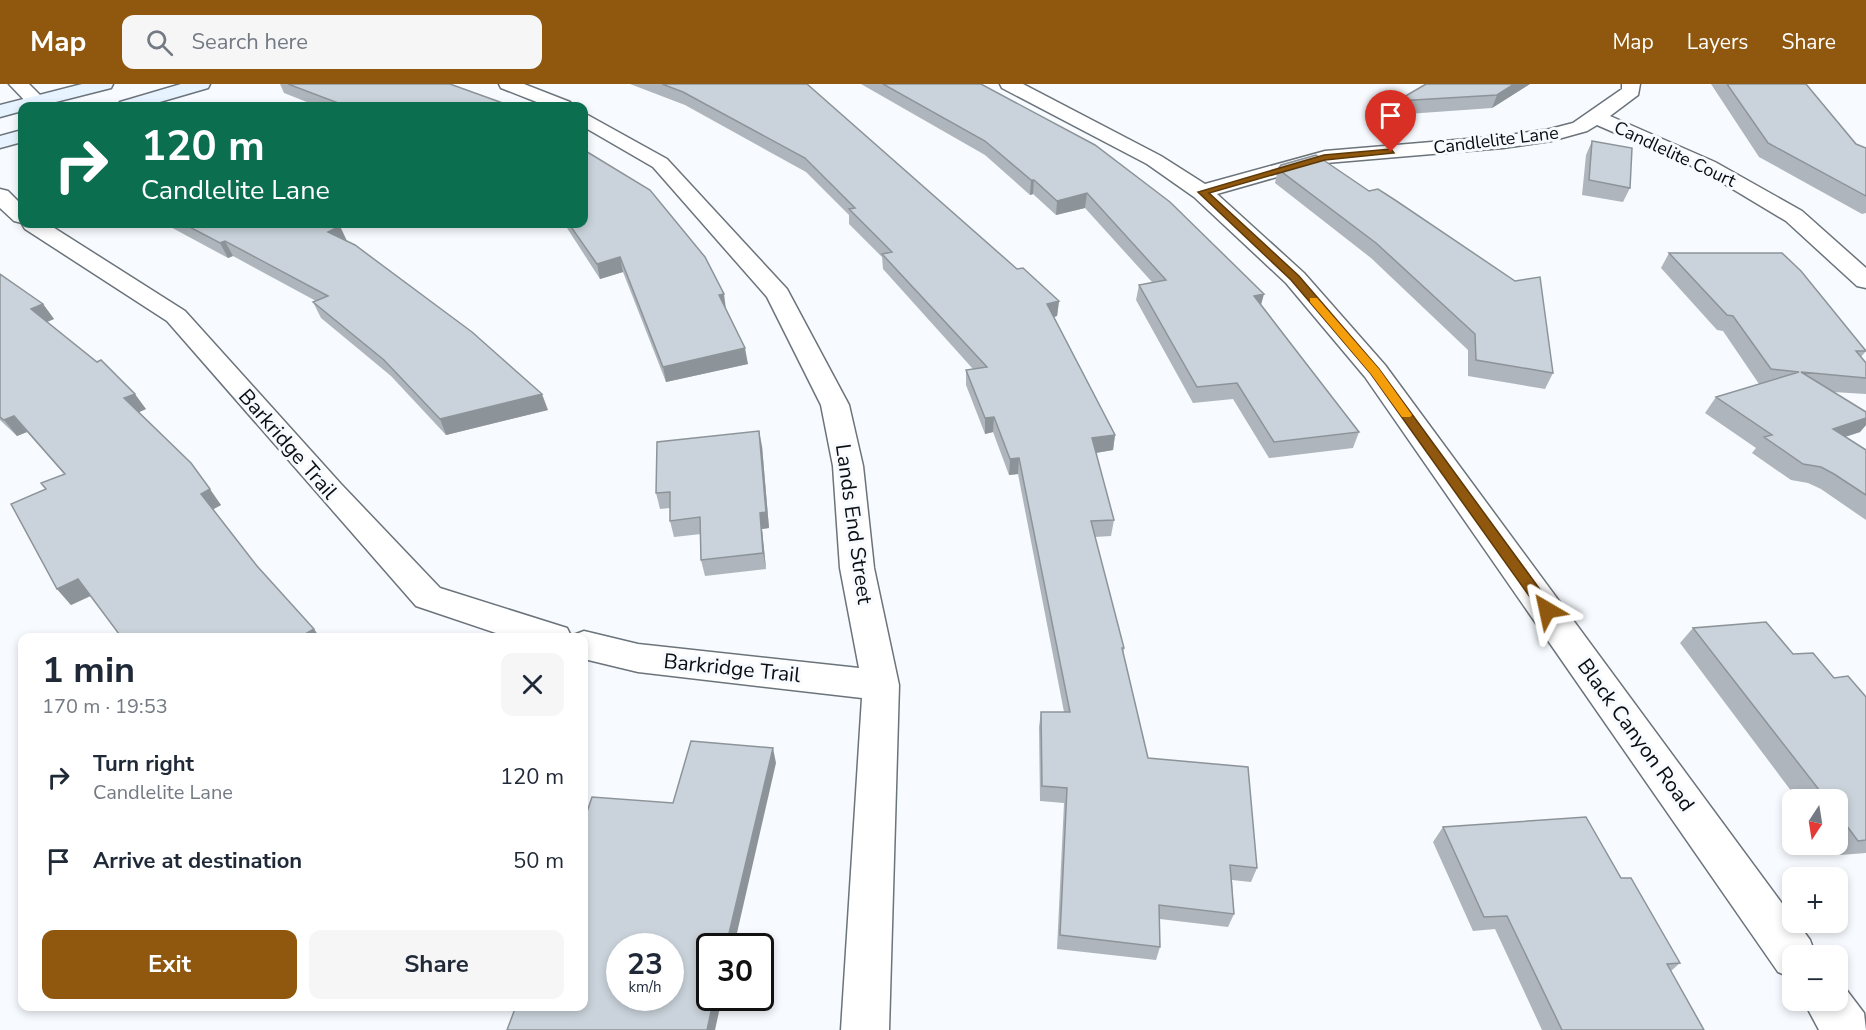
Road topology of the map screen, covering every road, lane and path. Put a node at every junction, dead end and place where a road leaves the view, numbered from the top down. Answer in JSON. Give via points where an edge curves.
{"nodes":[{"id":1,"x":18,"y":84,"type":"edge"},
{"id":2,"x":104,"y":84,"type":"edge"},
{"id":3,"x":201,"y":84,"type":"edge"},
{"id":4,"x":508,"y":84,"type":"edge"},
{"id":5,"x":1009,"y":84,"type":"edge"},
{"id":6,"x":1631,"y":84,"type":"edge"},
{"id":7,"x":37,"y":102,"type":"joint"},
{"id":8,"x":140,"y":102,"type":"edge"},
{"id":9,"x":552,"y":102,"type":"edge"},
{"id":10,"x":18,"y":107,"type":"edge"},
{"id":11,"x":0,"y":111,"type":"edge"},
{"id":12,"x":1595,"y":117,"type":"junction"},
{"id":13,"x":588,"y":121,"type":"edge"},
{"id":14,"x":18,"y":137,"type":"edge"},
{"id":15,"x":0,"y":142,"type":"edge"},
{"id":16,"x":1202,"y":192,"type":"junction"},
{"id":17,"x":0,"y":196,"type":"edge"},
{"id":18,"x":18,"y":212,"type":"edge"},
{"id":19,"x":39,"y":228,"type":"edge"},
{"id":20,"x":1866,"y":280,"type":"edge"},
{"id":21,"x":539,"y":633,"type":"edge"},
{"id":22,"x":588,"y":646,"type":"edge"},
{"id":23,"x":881,"y":685,"type":"junction"},
{"id":24,"x":1786,"y":945,"type":"edge"},
{"id":25,"x":1834,"y":1011,"type":"edge"},
{"id":26,"x":865,"y":1030,"type":"edge"},
{"id":27,"x":1847,"y":1030,"type":"edge"}],
"edges":[{"from":1,"to":7,"type":"street"},
{"from":2,"to":7,"type":"main road"},
{"from":3,"to":8,"type":"main road"},
{"from":4,"to":9,"type":"street"},
{"from":5,"to":16,"type":"street","name":"Black Canyon Road","via":[[1154,160]]},
{"from":6,"to":12,"type":"street","name":"Candlelite Lane","via":[[1631,91],[1618,103]]},
{"from":10,"to":11,"type":"main road"},
{"from":12,"to":16,"type":"street","name":"Candlelite Lane","via":[[1580,127],[1551,135],[1324,157]]},
{"from":12,"to":20,"type":"street","name":"Candlelite Court","via":[[1708,166],[1794,216]]},
{"from":13,"to":23,"type":"street","name":"Lands End Street","via":[[660,163],[778,294],[835,405],[848,466],[856,568]]},
{"from":14,"to":15,"type":"main road"},
{"from":16,"to":24,"type":"street","name":"Black Canyon Road","via":[[1295,278],[1375,371]]},
{"from":17,"to":18,"type":"street"},
{"from":19,"to":21,"type":"street","name":"Barkridge Trail","via":[[176,316],[428,597]]},
{"from":22,"to":23,"type":"street","name":"Barkridge Trail","via":[[638,658]]},
{"from":23,"to":26,"type":"street","name":"Lands End Street"},
{"from":25,"to":27,"type":"street"}]}
